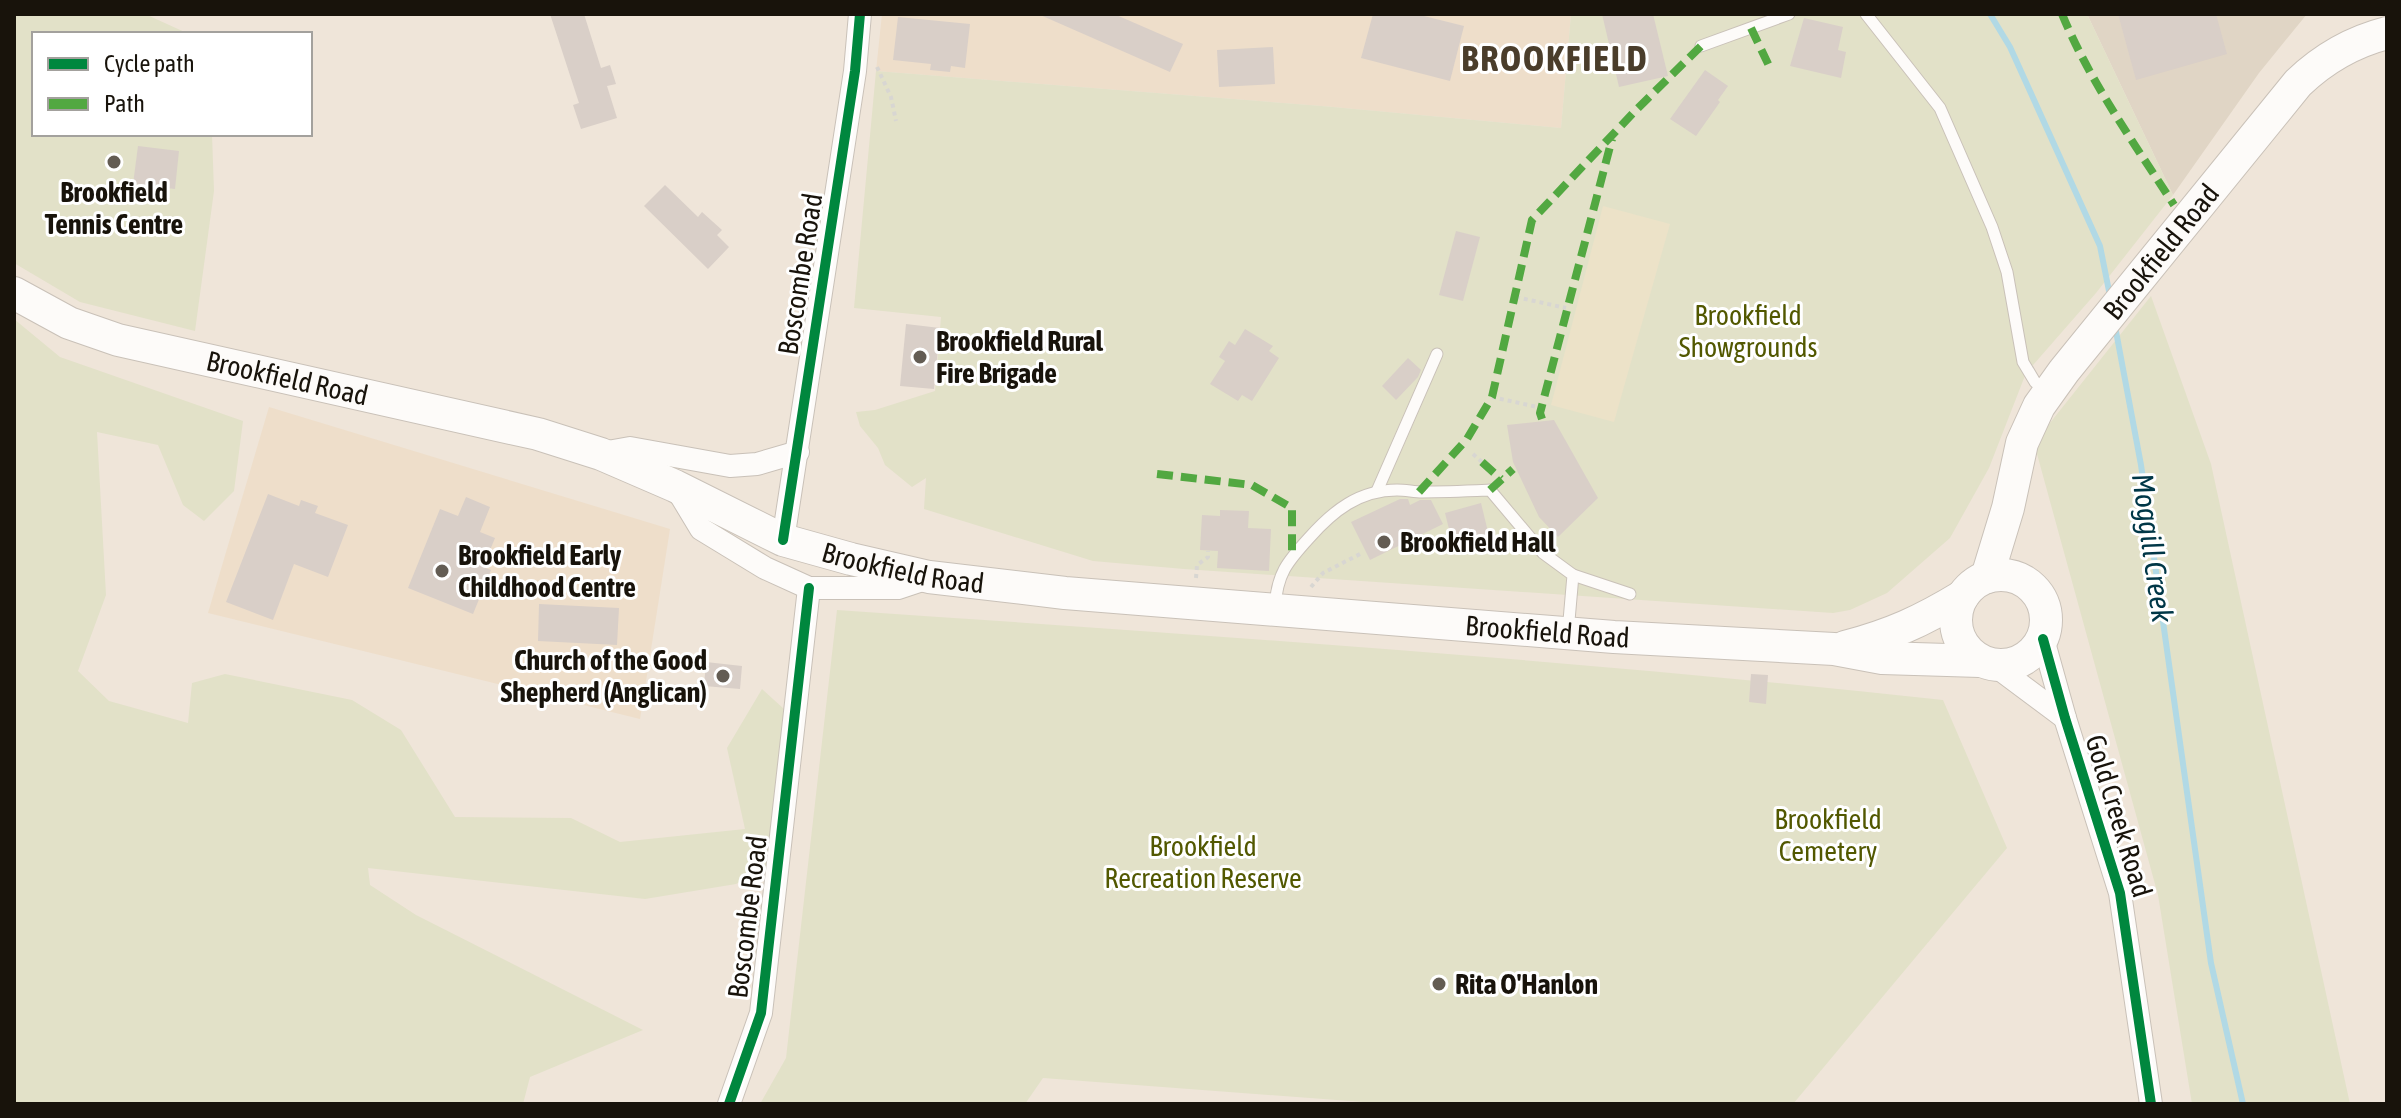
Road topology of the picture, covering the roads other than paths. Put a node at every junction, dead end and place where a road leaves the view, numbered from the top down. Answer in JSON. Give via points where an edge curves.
{"nodes":[{"id":1,"x":860,"y":14,"type":"edge"},
{"id":2,"x":1789,"y":14,"type":"edge"},
{"id":3,"x":1866,"y":14,"type":"edge"},
{"id":4,"x":2373,"y":28,"type":"edge"},
{"id":5,"x":1701,"y":46,"type":"dead end"},
{"id":6,"x":14,"y":293,"type":"edge"},
{"id":7,"x":1437,"y":354,"type":"dead end"},
{"id":8,"x":2057,"y":382,"type":"junction"},
{"id":9,"x":798,"y":452,"type":"junction"},
{"id":10,"x":601,"y":454,"type":"junction"},
{"id":11,"x":675,"y":486,"type":"junction"},
{"id":12,"x":1377,"y":491,"type":"junction"},
{"id":13,"x":783,"y":540,"type":"junction"},
{"id":14,"x":1573,"y":575,"type":"junction"},
{"id":15,"x":929,"y":577,"type":"junction"},
{"id":16,"x":1989,"y":584,"type":"junction"},
{"id":17,"x":809,"y":588,"type":"junction"},
{"id":18,"x":1630,"y":594,"type":"dead end"},
{"id":19,"x":1275,"y":608,"type":"junction"},
{"id":20,"x":1568,"y":633,"type":"junction"},
{"id":21,"x":2043,"y":639,"type":"junction"},
{"id":22,"x":1834,"y":649,"type":"junction"},
{"id":23,"x":1987,"y":663,"type":"junction"},
{"id":24,"x":2065,"y":718,"type":"junction"},
{"id":25,"x":729,"y":1104,"type":"edge"},
{"id":26,"x":2151,"y":1104,"type":"edge"}],
"edges":[{"from":1,"to":9,"type":"street","name":"Boscombe Road"},
{"from":2,"to":5,"type":"lane"},
{"from":3,"to":8,"type":"lane","via":[[1940,108],[2007,272],[2023,362],[2035,382]]},
{"from":4,"to":8,"type":"main road","name":"Brookfield Road","via":[[2298,83]]},
{"from":6,"to":10,"type":"main road","name":"Brookfield Road","via":[[69,323],[118,340],[538,434]]},
{"from":7,"to":12,"type":"lane"},
{"from":8,"to":16,"type":"main road","name":"Brookfield Road","via":[[2022,443]]},
{"from":9,"to":10,"type":"street","via":[[730,466],[630,448]]},
{"from":9,"to":13,"type":"street","name":"Boscombe Road"},
{"from":10,"to":11,"type":"main road","name":"Brookfield Road"},
{"from":11,"to":13,"type":"main road","name":"Brookfield Road"},
{"from":11,"to":17,"type":"street","via":[[701,529]]},
{"from":12,"to":14,"type":"lane","via":[[1490,490],[1543,553]]},
{"from":12,"to":19,"type":"lane","via":[[1332,513],[1292,556],[1277,586]]},
{"from":13,"to":15,"type":"main road","name":"Brookfield Road"},
{"from":14,"to":18,"type":"lane"},
{"from":14,"to":20,"type":"lane"},
{"from":15,"to":17,"type":"street","via":[[898,588]]},
{"from":15,"to":19,"type":"main road","name":"Brookfield Road"},
{"from":16,"to":21,"type":"main road","via":[[2030,585],[2046,609]]},
{"from":16,"to":22,"type":"main road","name":"Brookfield Road","via":[[1888,636]]},
{"from":16,"to":23,"type":"main road","via":[[1957,610],[1956,625],[1968,652]]},
{"from":17,"to":25,"type":"street","name":"Boscombe Road","via":[[761,1013]]},
{"from":19,"to":20,"type":"main road","name":"Brookfield Road"},
{"from":20,"to":22,"type":"main road","name":"Brookfield Road"},
{"from":21,"to":23,"type":"main road","via":[[2023,660]]},
{"from":21,"to":24,"type":"street","name":"Gold Creek Road"},
{"from":22,"to":23,"type":"main road","name":"Brookfield Road","via":[[1882,658]]},
{"from":23,"to":24,"type":"street","name":"Gold Creek Road"},
{"from":24,"to":26,"type":"street","name":"Gold Creek Road","via":[[2120,893]]}]}
